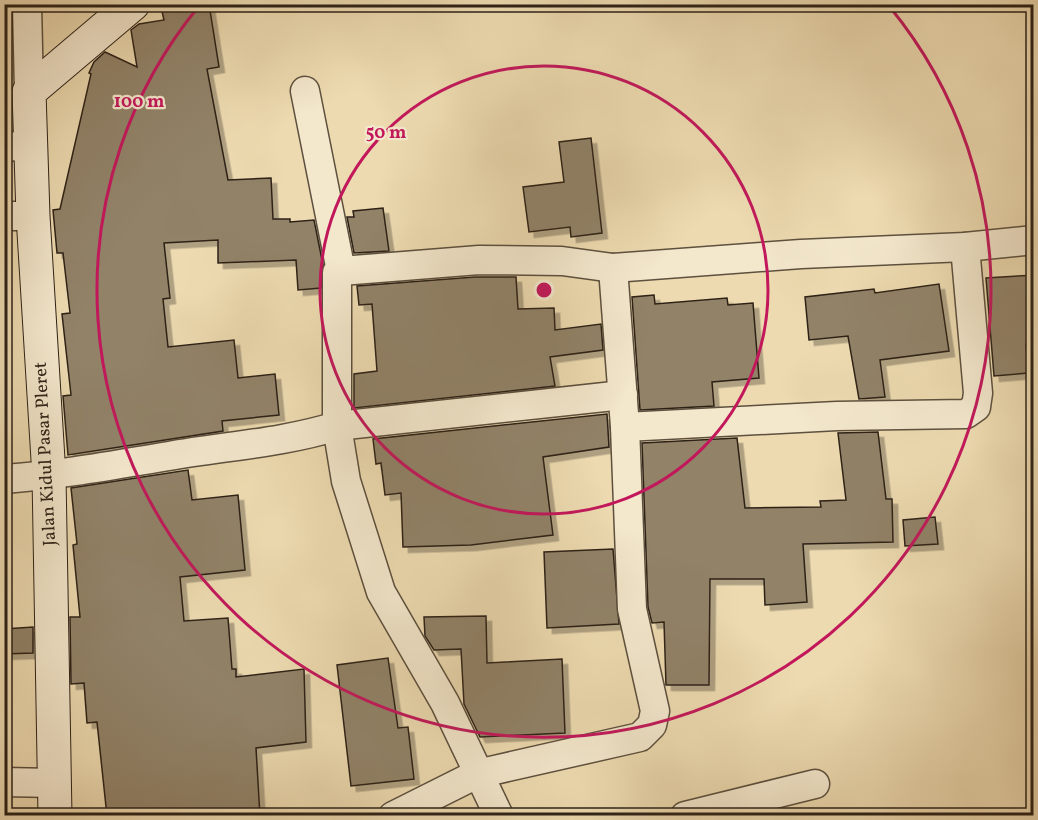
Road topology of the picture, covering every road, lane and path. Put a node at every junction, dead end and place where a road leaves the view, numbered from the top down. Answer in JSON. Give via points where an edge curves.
{"nodes":[{"id":1,"x":27,"y":4,"type":"edge"},
{"id":2,"x":133,"y":4,"type":"edge"},
{"id":3,"x":305,"y":90,"type":"dead end"},
{"id":4,"x":29,"y":93,"type":"junction"},
{"id":5,"x":18,"y":147,"type":"edge"},
{"id":6,"x":19,"y":216,"type":"edge"},
{"id":7,"x":1034,"y":240,"type":"edge"},
{"id":8,"x":965,"y":247,"type":"junction"},
{"id":9,"x":614,"y":268,"type":"junction"},
{"id":10,"x":341,"y":271,"type":"junction"},
{"id":11,"x":623,"y":395,"type":"junction"},
{"id":12,"x":337,"y":426,"type":"junction"},
{"id":13,"x":625,"y":427,"type":"junction"},
{"id":14,"x":49,"y":476,"type":"junction"},
{"id":15,"x":4,"y":479,"type":"edge"},
{"id":16,"x":477,"y":774,"type":"junction"},
{"id":17,"x":4,"y":782,"type":"edge"},
{"id":18,"x":54,"y":783,"type":"junction"},
{"id":19,"x":814,"y":784,"type":"dead end"},
{"id":20,"x":701,"y":814,"type":"edge"},
{"id":21,"x":55,"y":816,"type":"edge"},
{"id":22,"x":393,"y":816,"type":"edge"},
{"id":23,"x":499,"y":816,"type":"edge"}],
"edges":[{"from":1,"to":4,"type":"street"},
{"from":2,"to":4,"type":"street"},
{"from":3,"to":10,"type":"street"},
{"from":4,"to":5,"type":"street","name":"Jalan Kidul Pasar Pleret"},
{"from":5,"to":6,"type":"street","name":"Jalan Kidul Pasar Pleret"},
{"from":6,"to":14,"type":"street","name":"Jalan Kidul Pasar Pleret"},
{"from":7,"to":8,"type":"street"},
{"from":8,"to":9,"type":"street"},
{"from":8,"to":13,"type":"street","via":[[978,393],[976,407],[966,414]]},
{"from":9,"to":10,"type":"street","via":[[562,261],[478,260]]},
{"from":9,"to":11,"type":"street"},
{"from":10,"to":12,"type":"street","via":[[337,273]]},
{"from":11,"to":12,"type":"street"},
{"from":11,"to":13,"type":"street"},
{"from":12,"to":14,"type":"street","via":[[298,438]]},
{"from":12,"to":16,"type":"street","via":[[346,481],[381,592],[445,703]]},
{"from":13,"to":16,"type":"street","via":[[632,609],[655,711],[652,725],[639,737]]},
{"from":14,"to":15,"type":"street"},
{"from":14,"to":18,"type":"street","name":"Jalan Kidul Pasar Pleret"},
{"from":16,"to":22,"type":"street"},
{"from":16,"to":23,"type":"street"},
{"from":17,"to":18,"type":"street"},
{"from":18,"to":21,"type":"street","name":"Jalan Kidul Pasar Pleret"},
{"from":19,"to":20,"type":"street"}]}
